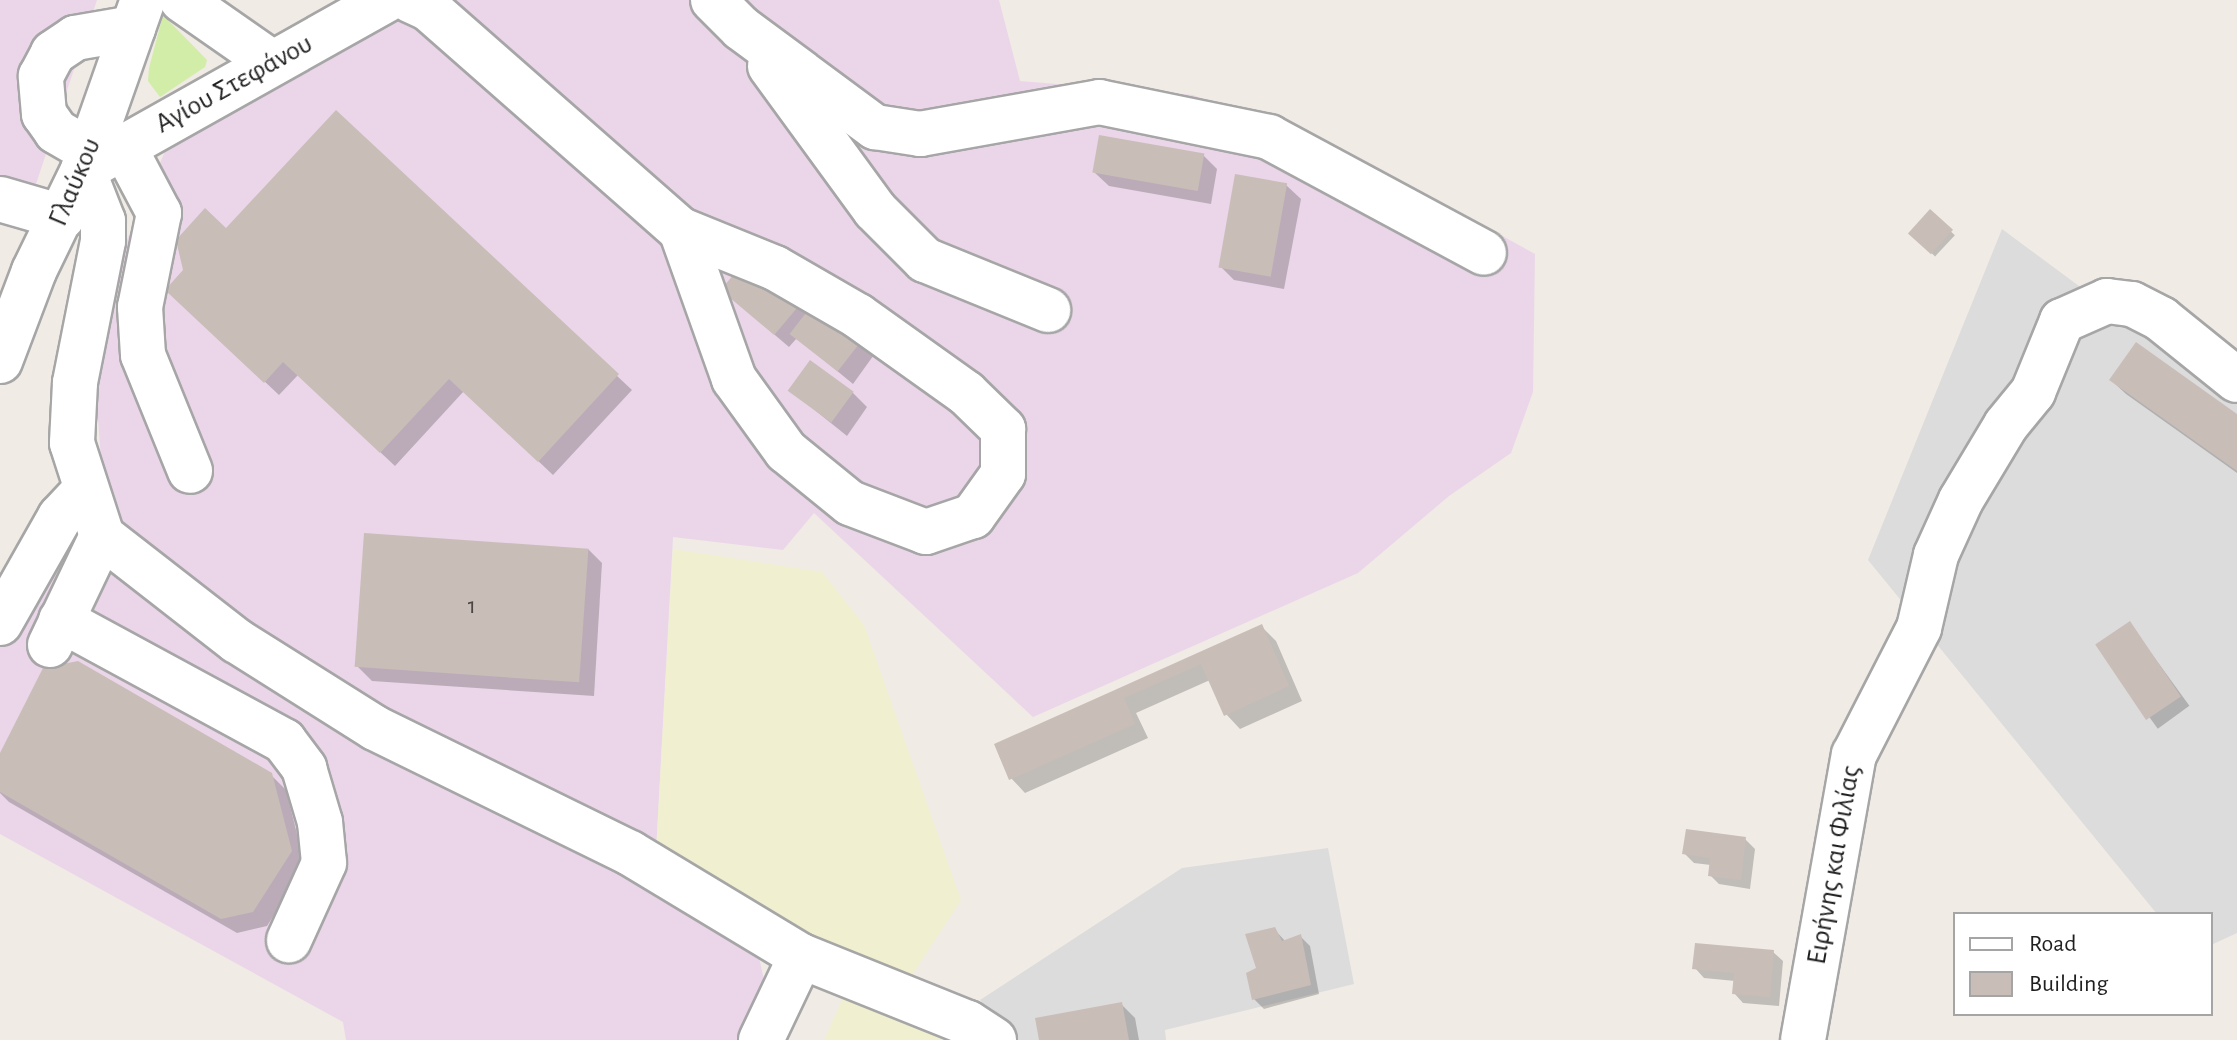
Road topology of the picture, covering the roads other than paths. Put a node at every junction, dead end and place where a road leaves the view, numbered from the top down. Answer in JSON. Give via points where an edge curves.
{"nodes":[{"id":1,"x":182,"y":0,"type":"edge"},
{"id":2,"x":386,"y":0,"type":"edge"},
{"id":3,"x":410,"y":0,"type":"edge"},
{"id":4,"x":138,"y":14,"type":"edge"},
{"id":5,"x":727,"y":14,"type":"edge"},
{"id":6,"x":271,"y":62,"type":"junction"},
{"id":7,"x":99,"y":156,"type":"junction"},
{"id":8,"x":0,"y":199,"type":"edge"},
{"id":9,"x":62,"y":217,"type":"junction"},
{"id":10,"x":681,"y":230,"type":"junction"},
{"id":11,"x":1484,"y":253,"type":"dead end"},
{"id":12,"x":1048,"y":310,"type":"dead end"},
{"id":13,"x":0,"y":361,"type":"edge"},
{"id":14,"x":2237,"y":380,"type":"edge"},
{"id":15,"x":190,"y":471,"type":"dead end"},
{"id":16,"x":84,"y":491,"type":"junction"},
{"id":17,"x":102,"y":536,"type":"junction"},
{"id":18,"x":0,"y":623,"type":"edge"},
{"id":19,"x":289,"y":940,"type":"dead end"},
{"id":20,"x":801,"y":956,"type":"junction"},
{"id":21,"x":761,"y":1040,"type":"edge"},
{"id":22,"x":994,"y":1040,"type":"edge"},
{"id":23,"x":1803,"y":1040,"type":"edge"}],
"edges":[{"from":1,"to":6,"type":"street"},
{"from":2,"to":6,"type":"street","name":"Αγίου Στεφάνου"},
{"from":3,"to":10,"type":"street","via":[[429,9]]},
{"from":4,"to":7,"type":"street","name":"Γλαύκου"},
{"from":4,"to":7,"type":"street","via":[[75,38],[53,53],[41,76],[44,114],[56,131]]},
{"from":5,"to":11,"type":"street","via":[[875,127],[920,134],[1099,102],[1269,137]]},
{"from":5,"to":12,"type":"street","via":[[875,210],[925,260]]},
{"from":6,"to":7,"type":"street","name":"Αγίου Στεφάνου"},
{"from":7,"to":9,"type":"street","name":"Γλαύκου"},
{"from":7,"to":15,"type":"street","via":[[159,213],[140,307],[143,355]]},
{"from":7,"to":16,"type":"street","via":[[103,241],[75,383],[72,443]]},
{"from":8,"to":9,"type":"street"},
{"from":9,"to":13,"type":"street","name":"Γλαύκου"},
{"from":10,"to":10,"type":"street","via":[[734,379],[786,451],[850,503],[926,532],[973,516],[1003,474],[1003,429],[966,393],[858,316],[775,268]]},
{"from":14,"to":23,"type":"street","name":"Ειρήνης και Φιλίας","via":[[2161,319],[2132,304],[2107,301],[2062,321],[2033,392],[2006,425],[1961,500],[1936,555],[1919,628],[1854,755]]},
{"from":16,"to":17,"type":"street"},
{"from":16,"to":18,"type":"street","via":[[60,517]]},
{"from":17,"to":19,"type":"street","via":[[55,634],[284,741],[304,768],[320,822],[324,863]]},
{"from":17,"to":20,"type":"street","via":[[237,641],[375,728],[630,853]]},
{"from":20,"to":21,"type":"street"},
{"from":20,"to":22,"type":"street","via":[[968,1023]]}]}
